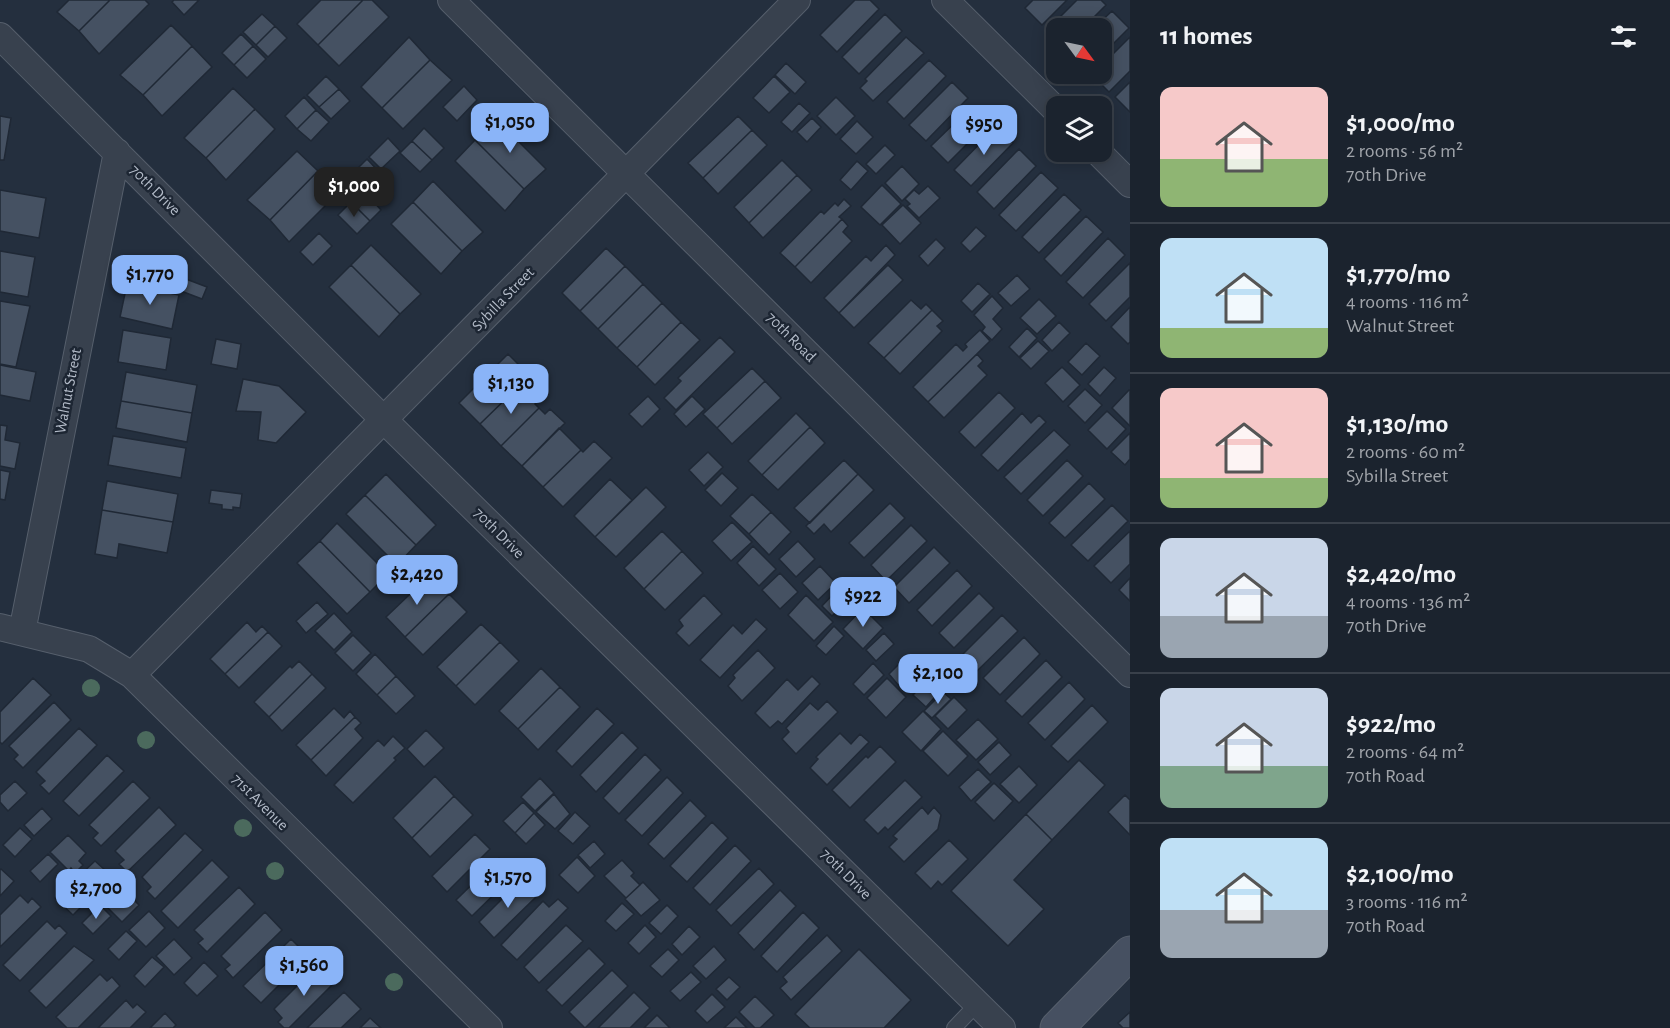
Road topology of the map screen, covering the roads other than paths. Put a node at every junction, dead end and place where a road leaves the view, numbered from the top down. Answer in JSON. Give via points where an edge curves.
{"nodes":[{"id":1,"x":451,"y":0,"type":"edge"},
{"id":2,"x":797,"y":0,"type":"edge"},
{"id":3,"x":945,"y":0,"type":"edge"},
{"id":4,"x":0,"y":36,"type":"edge"},
{"id":5,"x":1046,"y":100,"type":"edge"},
{"id":6,"x":117,"y":152,"type":"junction"},
{"id":7,"x":1108,"y":162,"type":"edge"},
{"id":8,"x":626,"y":173,"type":"junction"},
{"id":9,"x":1130,"y":184,"type":"edge"},
{"id":10,"x":384,"y":420,"type":"junction"},
{"id":11,"x":11,"y":629,"type":"edge"},
{"id":12,"x":1130,"y":674,"type":"edge"},
{"id":13,"x":132,"y":675,"type":"junction"},
{"id":14,"x":1130,"y":953,"type":"edge"},
{"id":15,"x":977,"y":1004,"type":"junction"},
{"id":16,"x":489,"y":1028,"type":"edge"},
{"id":17,"x":954,"y":1028,"type":"edge"},
{"id":18,"x":1002,"y":1028,"type":"edge"},
{"id":19,"x":1057,"y":1028,"type":"edge"}],
"edges":[{"from":1,"to":8,"type":"street","name":"70th Road"},
{"from":2,"to":8,"type":"street","name":"Sybilla Street"},
{"from":3,"to":5,"type":"street"},
{"from":4,"to":6,"type":"street","name":"70th Drive"},
{"from":6,"to":10,"type":"street","name":"70th Drive"},
{"from":6,"to":11,"type":"street","name":"Walnut Street"},
{"from":7,"to":9,"type":"street"},
{"from":8,"to":10,"type":"street","name":"Sybilla Street"},
{"from":8,"to":12,"type":"street","name":"70th Road"},
{"from":10,"to":13,"type":"street","name":"Sybilla Street"},
{"from":10,"to":15,"type":"street","name":"70th Drive"},
{"from":11,"to":13,"type":"street","name":"71st Avenue","via":[[89,649]]},
{"from":13,"to":16,"type":"street","name":"71st Avenue"},
{"from":14,"to":19,"type":"main road"},
{"from":15,"to":17,"type":"lane"},
{"from":15,"to":18,"type":"street","name":"70th Drive"}]}
